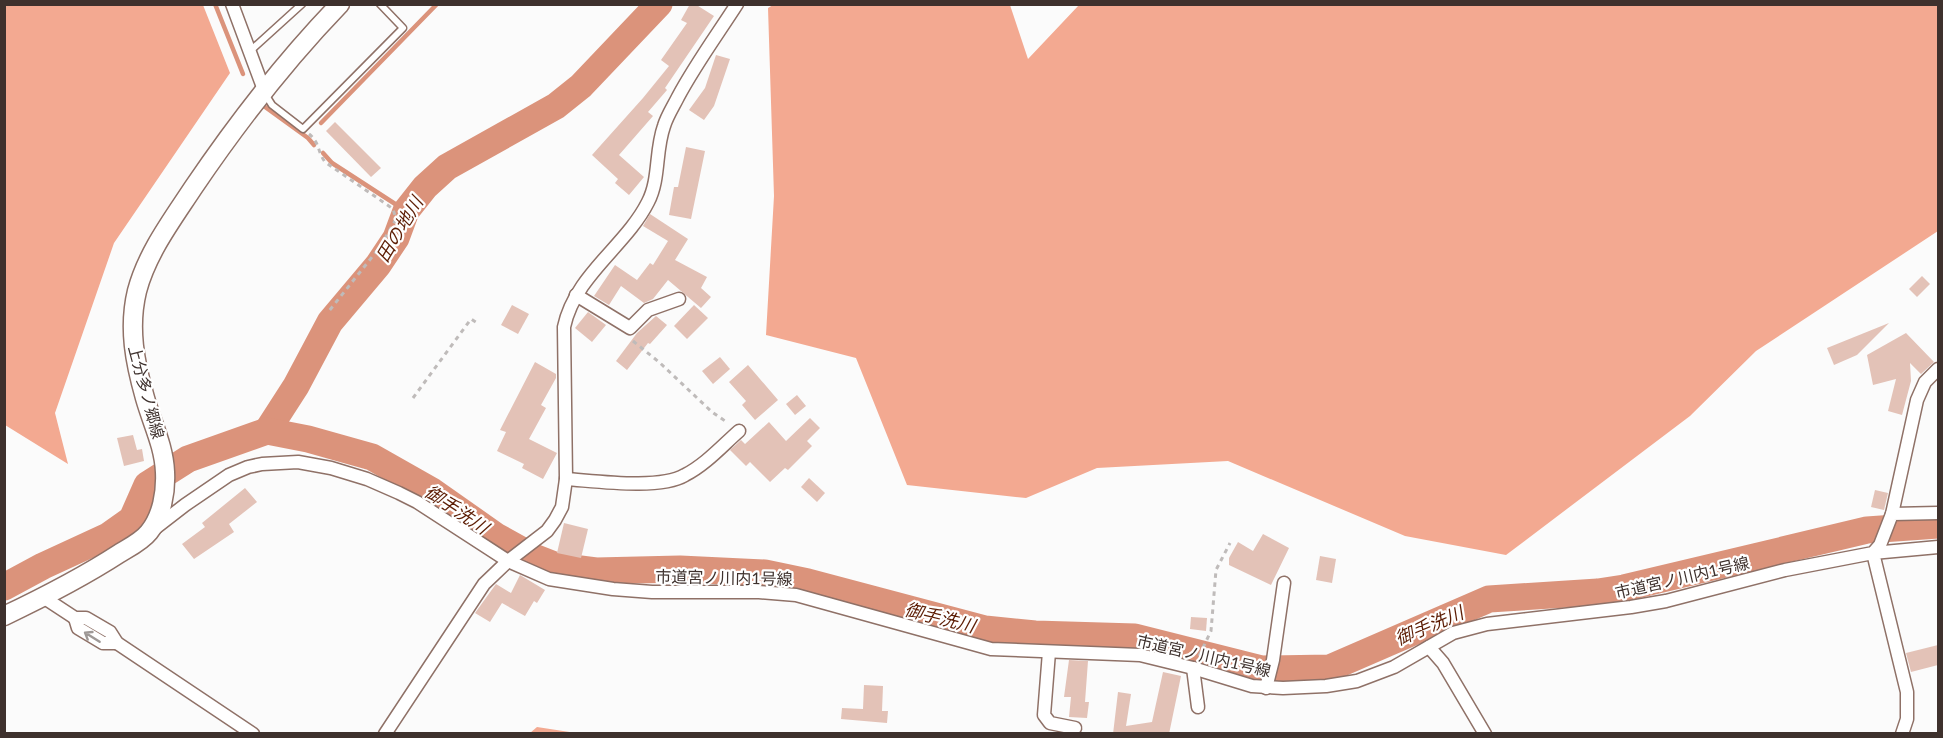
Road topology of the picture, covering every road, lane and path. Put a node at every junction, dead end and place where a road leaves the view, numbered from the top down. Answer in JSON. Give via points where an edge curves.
{"nodes":[{"id":1,"x":232,"y":4,"type":"edge"},
{"id":2,"x":302,"y":4,"type":"edge"},
{"id":3,"x":340,"y":4,"type":"edge"},
{"id":4,"x":380,"y":4,"type":"edge"},
{"id":5,"x":737,"y":4,"type":"edge"},
{"id":6,"x":249,"y":52,"type":"junction"},
{"id":7,"x":264,"y":90,"type":"junction"},
{"id":8,"x":303,"y":129,"type":"junction"},
{"id":9,"x":576,"y":295,"type":"junction"},
{"id":10,"x":679,"y":299,"type":"dead end"},
{"id":11,"x":328,"y":311,"type":"dead end"},
{"id":12,"x":479,"y":324,"type":"dead end"},
{"id":13,"x":630,"y":328,"type":"junction"},
{"id":14,"x":1938,"y":369,"type":"edge"},
{"id":15,"x":413,"y":398,"type":"dead end"},
{"id":16,"x":739,"y":431,"type":"joint"},
{"id":17,"x":566,"y":479,"type":"junction"},
{"id":18,"x":1938,"y":513,"type":"edge"},
{"id":19,"x":1891,"y":517,"type":"junction"},
{"id":20,"x":148,"y":533,"type":"junction"},
{"id":21,"x":1230,"y":543,"type":"dead end"},
{"id":22,"x":1938,"y":547,"type":"edge"},
{"id":23,"x":1876,"y":549,"type":"junction"},
{"id":24,"x":511,"y":559,"type":"junction"},
{"id":25,"x":1284,"y":583,"type":"dead end"},
{"id":26,"x":43,"y":597,"type":"junction"},
{"id":27,"x":4,"y":616,"type":"edge"},
{"id":28,"x":1429,"y":647,"type":"junction"},
{"id":29,"x":1049,"y":652,"type":"junction"},
{"id":30,"x":1195,"y":664,"type":"junction"},
{"id":31,"x":1268,"y":683,"type":"junction"},
{"id":32,"x":1197,"y":707,"type":"dead end"},
{"id":33,"x":1075,"y":728,"type":"dead end"},
{"id":34,"x":253,"y":734,"type":"edge"},
{"id":35,"x":385,"y":734,"type":"edge"},
{"id":36,"x":1485,"y":734,"type":"edge"},
{"id":37,"x":1902,"y":734,"type":"edge"}],
"edges":[{"from":1,"to":6,"type":"street"},
{"from":2,"to":6,"type":"lane"},
{"from":3,"to":7,"type":"main road","name":"上分多ノ郷線"},
{"from":4,"to":8,"type":"lane","via":[[403,28]]},
{"from":5,"to":9,"type":"street","via":[[688,78],[664,123],[648,202]]},
{"from":6,"to":7,"type":"street"},
{"from":7,"to":8,"type":"lane","via":[[272,105]]},
{"from":7,"to":20,"type":"main road","name":"上分多ノ郷線","via":[[173,218],[153,251],[137,290],[132,338],[141,383],[163,448],[166,474],[161,506]]},
{"from":8,"to":11,"type":"path","via":[[316,140],[325,162],[393,209],[396,219],[380,247]]},
{"from":9,"to":13,"type":"street"},
{"from":9,"to":17,"type":"street","via":[[564,327]]},
{"from":10,"to":13,"type":"street","via":[[648,310]]},
{"from":12,"to":15,"type":"path","via":[[471,320]]},
{"from":13,"to":16,"type":"path","via":[[626,333],[711,412]]},
{"from":14,"to":19,"type":"street","via":[[1925,382],[1917,400]]},
{"from":16,"to":17,"type":"street","via":[[685,476],[671,481]]},
{"from":17,"to":24,"type":"street","via":[[562,507],[555,520],[535,542]]},
{"from":18,"to":19,"type":"street"},
{"from":19,"to":23,"type":"street"},
{"from":20,"to":24,"type":"street","name":"市道宮ノ川内1号線","via":[[229,475],[262,464],[298,462],[367,479],[399,493]]},
{"from":20,"to":26,"type":"main road","name":"上分多ノ郷線"},
{"from":21,"to":30,"type":"path","via":[[1216,570],[1212,623]]},
{"from":22,"to":23,"type":"street","name":"市道宮ノ川内1号線"},
{"from":23,"to":28,"type":"street","name":"市道宮ノ川内1号線","via":[[1666,601],[1487,624],[1453,633]]},
{"from":23,"to":37,"type":"street","via":[[1907,692],[1907,719]]},
{"from":24,"to":29,"type":"street","name":"市道宮ノ川内1号線","via":[[549,579],[613,589],[803,596],[991,649]]},
{"from":24,"to":35,"type":"street","via":[[484,584]]},
{"from":25,"to":31,"type":"street"},
{"from":26,"to":27,"type":"main road","name":"上分多ノ郷線"},
{"from":26,"to":34,"type":"street","via":[[75,618],[78,628],[103,643],[117,643]]},
{"from":28,"to":31,"type":"street","name":"市道宮ノ川内1号線","via":[[1394,667],[1357,681],[1326,686]]},
{"from":28,"to":36,"type":"street","via":[[1443,663]]},
{"from":29,"to":30,"type":"street","name":"市道宮ノ川内1号線","via":[[1140,655]]},
{"from":29,"to":33,"type":"street","via":[[1044,715],[1050,723]]},
{"from":30,"to":31,"type":"street","name":"市道宮ノ川内1号線","via":[[1252,686]]},
{"from":30,"to":32,"type":"street"}]}
